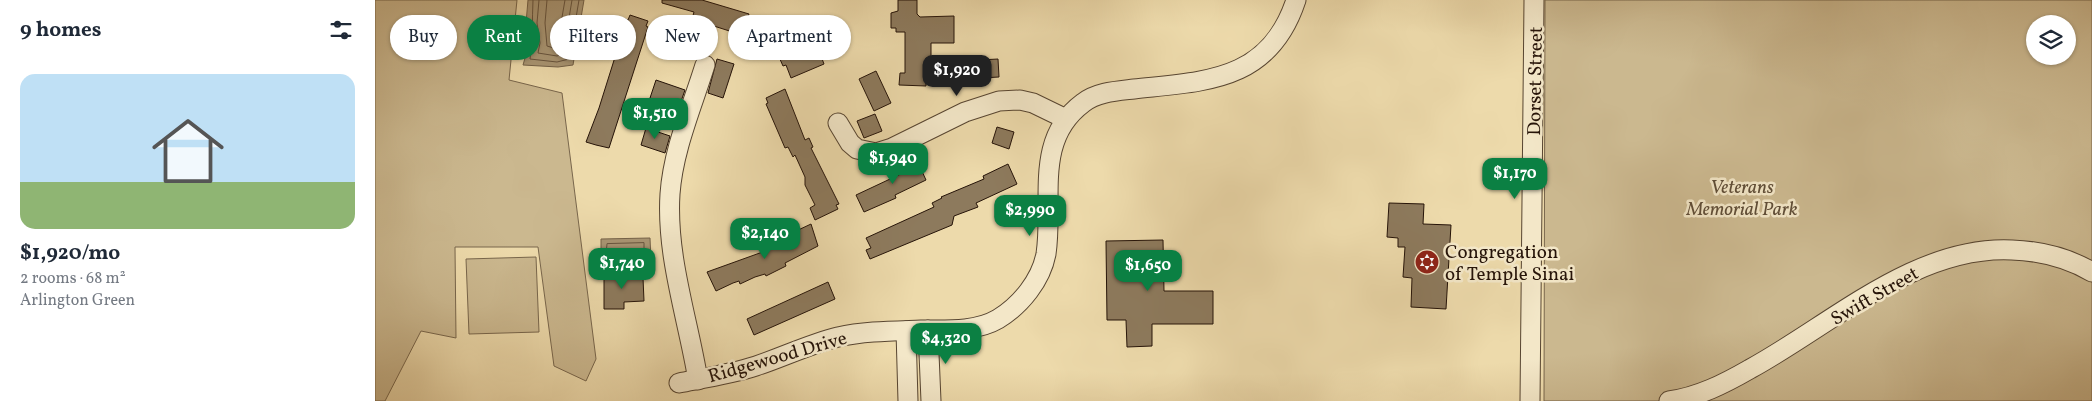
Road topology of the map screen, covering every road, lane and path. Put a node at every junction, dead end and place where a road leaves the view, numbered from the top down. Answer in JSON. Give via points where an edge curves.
{"nodes":[{"id":1,"x":1296,"y":0,"type":"edge"},
{"id":2,"x":1534,"y":0,"type":"edge"},
{"id":3,"x":705,"y":65,"type":"dead end"},
{"id":4,"x":1066,"y":119,"type":"junction"},
{"id":5,"x":838,"y":123,"type":"dead end"},
{"id":6,"x":2092,"y":272,"type":"edge"},
{"id":7,"x":906,"y":330,"type":"junction"},
{"id":8,"x":928,"y":330,"type":"junction"},
{"id":9,"x":699,"y":380,"type":"junction"},
{"id":10,"x":679,"y":383,"type":"dead end"},
{"id":11,"x":908,"y":401,"type":"edge"},
{"id":12,"x":931,"y":401,"type":"edge"},
{"id":13,"x":1530,"y":401,"type":"edge"},
{"id":14,"x":1669,"y":401,"type":"edge"}],
"edges":[{"from":1,"to":4,"type":"street","name":"Ridgewood Drive","via":[[1278,37],[1244,68],[1207,81],[1096,96],[1084,102]]},
{"from":2,"to":13,"type":"street","name":"Dorset Street"},
{"from":3,"to":9,"type":"street","via":[[674,163],[670,195],[672,244]]},
{"from":4,"to":5,"type":"street","via":[[1033,103],[999,101],[965,112],[875,153],[850,143]]},
{"from":4,"to":8,"type":"street","name":"Ridgewood Drive","via":[[1048,162],[1047,236],[1045,255],[1036,281],[1017,304],[988,324]]},
{"from":6,"to":14,"type":"street","name":"Swift Street","via":[[2055,257],[2018,250],[1982,250],[1946,258],[1902,277],[1723,384]]},
{"from":7,"to":8,"type":"street","name":"Ridgewood Drive"},
{"from":7,"to":9,"type":"street","name":"Ridgewood Drive","via":[[837,337],[753,367]]},
{"from":7,"to":11,"type":"street"},
{"from":8,"to":12,"type":"street"},
{"from":9,"to":10,"type":"street","name":"Ridgewood Drive"}]}
